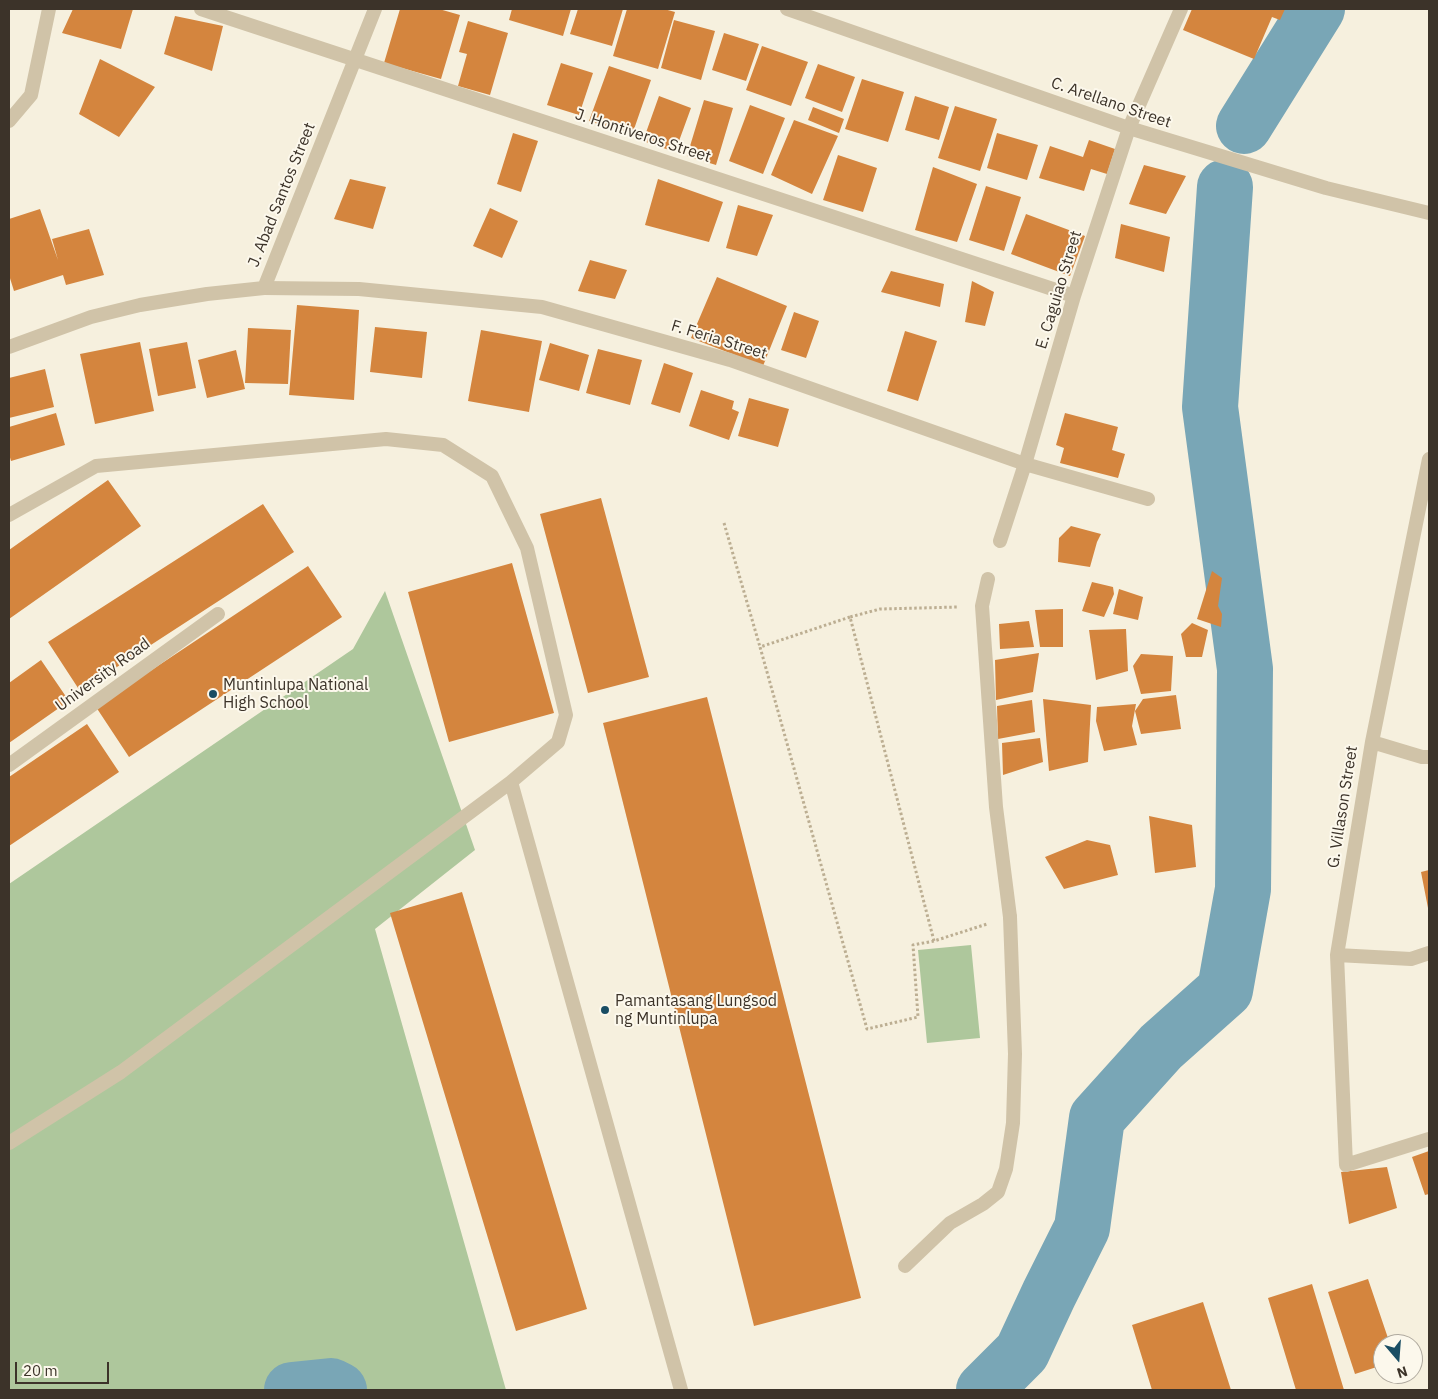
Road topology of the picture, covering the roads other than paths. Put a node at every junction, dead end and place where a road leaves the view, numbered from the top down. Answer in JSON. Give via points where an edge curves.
{"nodes":[{"id":1,"x":49,"y":9,"type":"edge"},
{"id":2,"x":201,"y":9,"type":"edge"},
{"id":3,"x":375,"y":9,"type":"edge"},
{"id":4,"x":787,"y":9,"type":"edge"},
{"id":5,"x":1181,"y":9,"type":"edge"},
{"id":6,"x":355,"y":59,"type":"junction"},
{"id":7,"x":9,"y":121,"type":"edge"},
{"id":8,"x":1128,"y":128,"type":"junction"},
{"id":9,"x":1429,"y":213,"type":"edge"},
{"id":10,"x":264,"y":288,"type":"junction"},
{"id":11,"x":1074,"y":296,"type":"junction"},
{"id":12,"x":9,"y":347,"type":"edge"},
{"id":13,"x":1025,"y":464,"type":"junction"},
{"id":14,"x":1429,"y":466,"type":"edge"},
{"id":15,"x":1148,"y":499,"type":"dead end"},
{"id":16,"x":9,"y":515,"type":"edge"},
{"id":17,"x":1000,"y":541,"type":"dead end"},
{"id":18,"x":988,"y":579,"type":"dead end"},
{"id":19,"x":218,"y":614,"type":"dead end"},
{"id":20,"x":1372,"y":742,"type":"junction"},
{"id":21,"x":1429,"y":757,"type":"edge"},
{"id":22,"x":9,"y":765,"type":"edge"},
{"id":23,"x":511,"y":782,"type":"junction"},
{"id":24,"x":1429,"y":952,"type":"edge"},
{"id":25,"x":1337,"y":955,"type":"junction"},
{"id":26,"x":1429,"y":1139,"type":"edge"},
{"id":27,"x":9,"y":1143,"type":"edge"},
{"id":28,"x":905,"y":1266,"type":"dead end"},
{"id":29,"x":681,"y":1390,"type":"edge"}],
"edges":[{"from":1,"to":7,"type":"street","via":[[31,95]]},
{"from":2,"to":6,"type":"street","name":"J. Hontiveros Street"},
{"from":3,"to":6,"type":"street","name":"J. Abad Santos Street"},
{"from":4,"to":8,"type":"street","name":"C. Arellano Street"},
{"from":5,"to":8,"type":"street","name":"E. Caguiao Street"},
{"from":6,"to":10,"type":"street","name":"J. Abad Santos Street"},
{"from":6,"to":11,"type":"street","name":"J. Hontiveros Street"},
{"from":8,"to":9,"type":"street","name":"C. Arellano Street","via":[[1326,188]]},
{"from":8,"to":11,"type":"street","name":"E. Caguiao Street"},
{"from":10,"to":12,"type":"street","name":"J. Abad Santos Street","via":[[132,307],[91,317]]},
{"from":10,"to":13,"type":"street","name":"F. Feria Street","via":[[359,289],[542,308],[730,360]]},
{"from":11,"to":13,"type":"street","name":"E. Caguiao Street"},
{"from":13,"to":15,"type":"street","name":"F. Feria Street"},
{"from":13,"to":17,"type":"street","name":"E. Caguiao Street"},
{"from":14,"to":20,"type":"street","name":"G. Villason Street"},
{"from":16,"to":23,"type":"street","via":[[96,466],[386,439],[443,445],[492,476],[527,548],[566,715],[558,742]]},
{"from":18,"to":28,"type":"street","via":[[982,606],[996,807],[1010,917],[1015,1054],[1013,1123],[1006,1169],[998,1192],[950,1223]]},
{"from":19,"to":22,"type":"street","name":"University Road"},
{"from":20,"to":21,"type":"street"},
{"from":20,"to":25,"type":"street","name":"G. Villason Street"},
{"from":23,"to":27,"type":"street","via":[[121,1072]]},
{"from":23,"to":29,"type":"street"},
{"from":24,"to":25,"type":"street","via":[[1411,959]]},
{"from":25,"to":26,"type":"street","name":"G. Villason Street","via":[[1346,1165]]}]}
